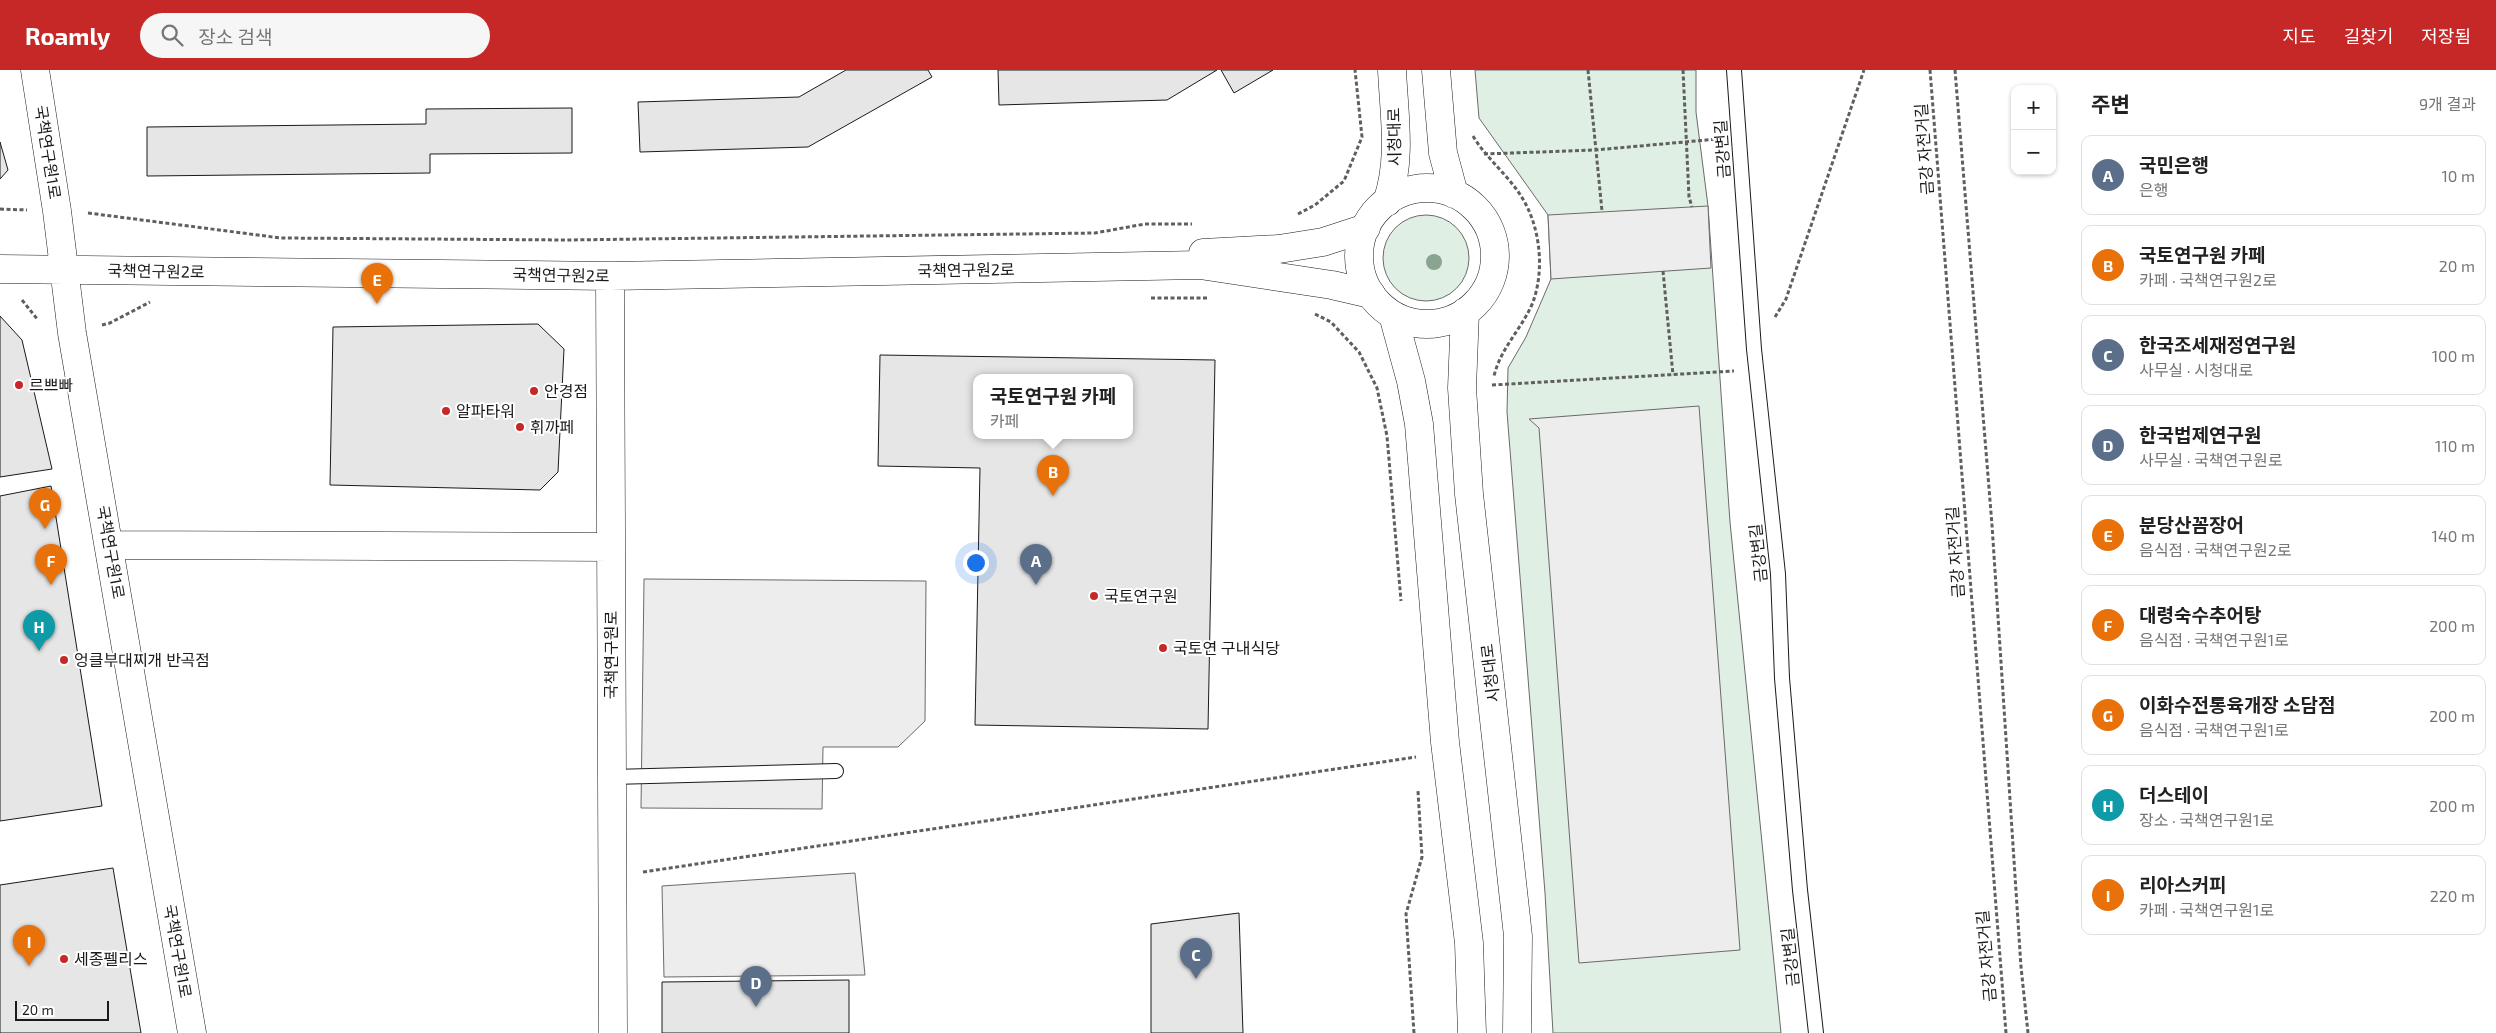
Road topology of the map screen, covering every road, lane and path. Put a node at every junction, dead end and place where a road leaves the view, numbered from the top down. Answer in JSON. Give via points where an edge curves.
{"nodes":[{"id":1,"x":35,"y":70,"type":"edge"},
{"id":2,"x":1356,"y":70,"type":"edge"},
{"id":3,"x":1392,"y":70,"type":"edge"},
{"id":4,"x":1436,"y":70,"type":"edge"},
{"id":5,"x":1588,"y":70,"type":"edge"},
{"id":6,"x":1683,"y":70,"type":"edge"},
{"id":7,"x":1734,"y":70,"type":"edge"},
{"id":8,"x":1864,"y":70,"type":"edge"},
{"id":9,"x":1930,"y":70,"type":"edge"},
{"id":10,"x":1955,"y":70,"type":"edge"},
{"id":11,"x":1470,"y":132,"type":"dead end"},
{"id":12,"x":1739,"y":136,"type":"junction"},
{"id":13,"x":1687,"y":142,"type":"junction"},
{"id":14,"x":1595,"y":150,"type":"junction"},
{"id":15,"x":1484,"y":154,"type":"junction"},
{"id":16,"x":1454,"y":194,"type":"junction"},
{"id":17,"x":1386,"y":202,"type":"junction"},
{"id":18,"x":1692,"y":206,"type":"dead end"},
{"id":19,"x":0,"y":209,"type":"edge"},
{"id":20,"x":57,"y":211,"type":"junction"},
{"id":21,"x":1602,"y":212,"type":"dead end"},
{"id":22,"x":1292,"y":217,"type":"dead end"},
{"id":23,"x":1193,"y":224,"type":"dead end"},
{"id":24,"x":1366,"y":228,"type":"junction"},
{"id":25,"x":1123,"y":267,"type":"junction"},
{"id":26,"x":0,"y":269,"type":"edge"},
{"id":27,"x":64,"y":270,"type":"junction"},
{"id":28,"x":1663,"y":271,"type":"dead end"},
{"id":29,"x":610,"y":276,"type":"junction"},
{"id":30,"x":1371,"y":294,"type":"junction"},
{"id":31,"x":1144,"y":298,"type":"dead end"},
{"id":32,"x":1212,"y":298,"type":"dead end"},
{"id":33,"x":15,"y":300,"type":"dead end"},
{"id":34,"x":152,"y":301,"type":"dead end"},
{"id":35,"x":1306,"y":310,"type":"dead end"},
{"id":36,"x":1465,"y":312,"type":"junction"},
{"id":37,"x":1393,"y":315,"type":"junction"},
{"id":38,"x":72,"y":333,"type":"junction"},
{"id":39,"x":1754,"y":349,"type":"junction"},
{"id":40,"x":1756,"y":370,"type":"junction"},
{"id":41,"x":1673,"y":375,"type":"junction"},
{"id":42,"x":1492,"y":385,"type":"junction"},
{"id":43,"x":1493,"y":394,"type":"dead end"},
{"id":44,"x":110,"y":545,"type":"junction"},
{"id":45,"x":611,"y":547,"type":"junction"},
{"id":46,"x":1401,"y":604,"type":"dead end"},
{"id":47,"x":1415,"y":748,"type":"dead end"},
{"id":48,"x":1416,"y":758,"type":"junction"},
{"id":49,"x":1417,"y":766,"type":"dead end"},
{"id":50,"x":836,"y":771,"type":"dead end"},
{"id":51,"x":612,"y":777,"type":"junction"},
{"id":52,"x":1418,"y":785,"type":"dead end"},
{"id":53,"x":640,"y":872,"type":"dead end"},
{"id":54,"x":192,"y":1033,"type":"edge"},
{"id":55,"x":613,"y":1033,"type":"edge"},
{"id":56,"x":1414,"y":1033,"type":"edge"},
{"id":57,"x":1472,"y":1033,"type":"edge"},
{"id":58,"x":1517,"y":1033,"type":"edge"},
{"id":59,"x":1816,"y":1033,"type":"edge"},
{"id":60,"x":2006,"y":1033,"type":"edge"},
{"id":61,"x":2028,"y":1033,"type":"edge"}],
"edges":[{"from":1,"to":20,"type":"street","name":"국책연구원1로"},
{"from":2,"to":22,"type":"path","via":[[1362,137],[1344,181],[1315,205]]},
{"from":3,"to":17,"type":"street","name":"시청대로","via":[[1396,144],[1394,181]]},
{"from":4,"to":16,"type":"street","via":[[1443,153]]},
{"from":5,"to":14,"type":"path"},
{"from":6,"to":13,"type":"path"},
{"from":7,"to":12,"type":"lane","name":"금강변길"},
{"from":8,"to":39,"type":"path","via":[[1786,299]]},
{"from":9,"to":60,"type":"path","name":"금강 자전거길"},
{"from":10,"to":61,"type":"path","via":[[1992,525]]},
{"from":11,"to":15,"type":"path"},
{"from":12,"to":13,"type":"path"},
{"from":12,"to":39,"type":"lane","name":"금강변길"},
{"from":13,"to":14,"type":"path"},
{"from":13,"to":18,"type":"path"},
{"from":14,"to":15,"type":"path"},
{"from":14,"to":21,"type":"path"},
{"from":15,"to":42,"type":"path","via":[[1520,195],[1534,222],[1539,255],[1538,286],[1532,303],[1505,346]]},
{"from":16,"to":17,"type":"street","via":[[1436,189],[1413,190]]},
{"from":16,"to":36,"type":"street","via":[[1477,210],[1490,229],[1495,252],[1493,275],[1482,296]]},
{"from":17,"to":24,"type":"street"},
{"from":19,"to":20,"type":"path"},
{"from":20,"to":23,"type":"path","via":[[98,213],[281,238],[567,240],[1095,233],[1145,224]]},
{"from":20,"to":27,"type":"street","name":"국책연구원1로"},
{"from":24,"to":25,"type":"street","via":[[1323,242],[1278,249],[1194,254]]},
{"from":24,"to":30,"type":"street","via":[[1359,257],[1363,280]]},
{"from":25,"to":29,"type":"street","name":"국책연구원2로"},
{"from":25,"to":30,"type":"street","via":[[1200,265]]},
{"from":26,"to":27,"type":"street","name":"국책연구원2로"},
{"from":27,"to":29,"type":"street","name":"국책연구원2로"},
{"from":27,"to":38,"type":"street","name":"국책연구원1로"},
{"from":28,"to":41,"type":"path"},
{"from":29,"to":45,"type":"street","name":"국책연구원로"},
{"from":30,"to":37,"type":"street"},
{"from":31,"to":32,"type":"path"},
{"from":33,"to":38,"type":"path","via":[[22,300],[46,332]]},
{"from":34,"to":38,"type":"path","via":[[110,323]]},
{"from":35,"to":46,"type":"path","via":[[1332,322],[1359,352],[1377,388],[1387,436]]},
{"from":36,"to":37,"type":"street","via":[[1449,321],[1430,324],[1410,323]]},
{"from":36,"to":58,"type":"street","name":"시청대로","via":[[1462,388],[1468,485],[1518,936]]},
{"from":37,"to":57,"type":"street","via":[[1419,424],[1445,742],[1469,944]]},
{"from":38,"to":44,"type":"street","name":"국책연구원1로"},
{"from":39,"to":40,"type":"lane","name":"금강변길"},
{"from":40,"to":41,"type":"path"},
{"from":40,"to":59,"type":"lane","name":"금강변길","via":[[1778,574],[1783,687]]},
{"from":41,"to":42,"type":"path"},
{"from":42,"to":43,"type":"path"},
{"from":44,"to":45,"type":"street"},
{"from":44,"to":54,"type":"street","name":"국책연구원1로"},
{"from":45,"to":51,"type":"street","name":"국책연구원로"},
{"from":47,"to":48,"type":"path"},
{"from":48,"to":49,"type":"path"},
{"from":48,"to":53,"type":"path"},
{"from":50,"to":51,"type":"lane"},
{"from":51,"to":55,"type":"street","name":"국책연구원로"},
{"from":52,"to":56,"type":"path","via":[[1422,858],[1406,914]]}]}
